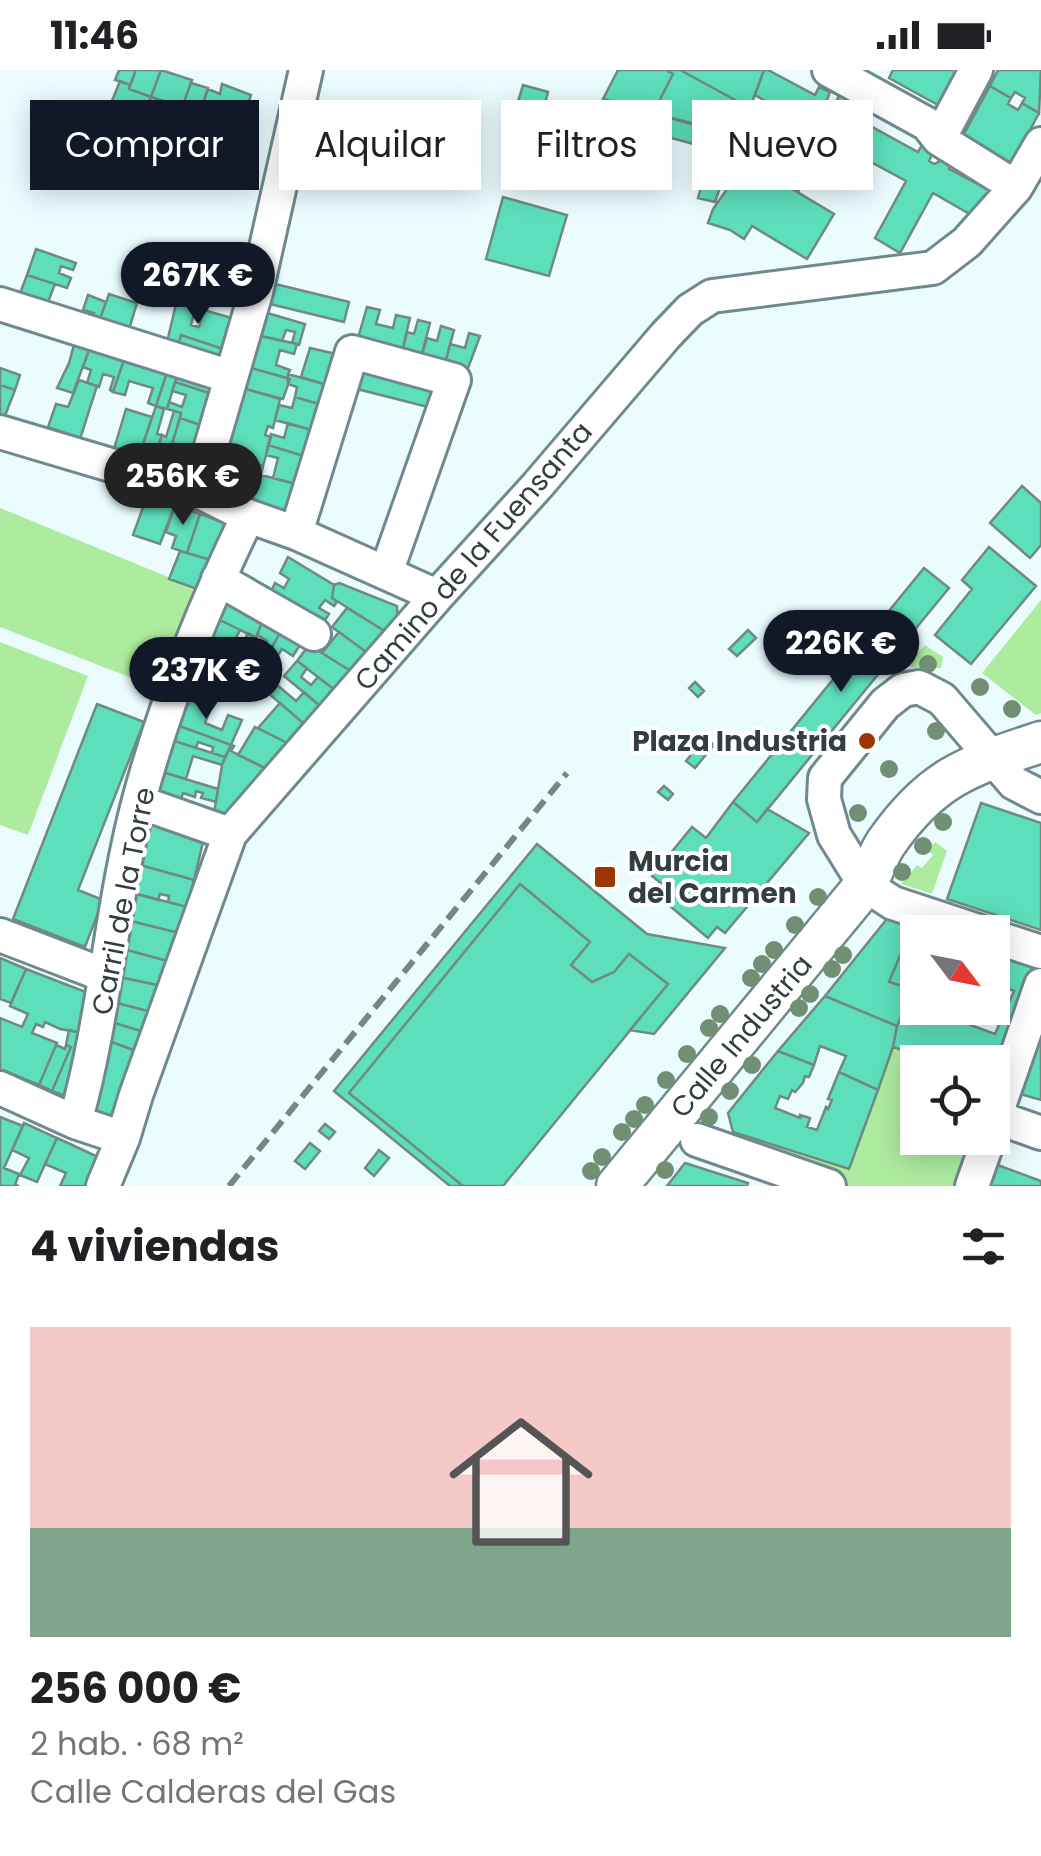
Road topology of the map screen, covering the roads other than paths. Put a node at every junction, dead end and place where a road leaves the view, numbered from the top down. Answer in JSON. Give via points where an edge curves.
{"nodes":[{"id":1,"x":306,"y":70,"type":"edge"},
{"id":2,"x":830,"y":70,"type":"edge"},
{"id":3,"x":976,"y":70,"type":"edge"},
{"id":4,"x":869,"y":80,"type":"edge"},
{"id":5,"x":939,"y":139,"type":"junction"},
{"id":6,"x":1041,"y":144,"type":"edge"},
{"id":7,"x":1016,"y":187,"type":"junction"},
{"id":8,"x":0,"y":304,"type":"edge"},
{"id":9,"x":231,"y":377,"type":"junction"},
{"id":10,"x":2,"y":438,"type":"edge"},
{"id":11,"x":198,"y":491,"type":"junction"},
{"id":12,"x":248,"y":516,"type":"junction"},
{"id":13,"x":296,"y":533,"type":"junction"},
{"id":14,"x":386,"y":573,"type":"junction"},
{"id":15,"x":218,"y":579,"type":"junction"},
{"id":16,"x":437,"y":596,"type":"junction"},
{"id":17,"x":314,"y":634,"type":"dead end"},
{"id":18,"x":1041,"y":742,"type":"edge"},
{"id":19,"x":993,"y":758,"type":"junction"},
{"id":20,"x":1041,"y":798,"type":"edge"},
{"id":21,"x":139,"y":802,"type":"junction"},
{"id":22,"x":230,"y":834,"type":"junction"},
{"id":23,"x":865,"y":885,"type":"junction"},
{"id":24,"x":929,"y":915,"type":"edge"},
{"id":25,"x":0,"y":935,"type":"edge"},
{"id":26,"x":1010,"y":942,"type":"edge"},
{"id":27,"x":1041,"y":952,"type":"edge"},
{"id":28,"x":104,"y":975,"type":"junction"},
{"id":29,"x":1041,"y":985,"type":"edge"},
{"id":30,"x":1010,"y":1075,"type":"edge"},
{"id":31,"x":0,"y":1088,"type":"edge"},
{"id":32,"x":75,"y":1122,"type":"junction"},
{"id":33,"x":1010,"y":1129,"type":"edge"},
{"id":34,"x":1041,"y":1132,"type":"edge"},
{"id":35,"x":123,"y":1138,"type":"junction"},
{"id":36,"x":697,"y":1140,"type":"dead end"},
{"id":37,"x":983,"y":1155,"type":"edge"},
{"id":38,"x":103,"y":1186,"type":"edge"},
{"id":39,"x":617,"y":1186,"type":"edge"},
{"id":40,"x":829,"y":1186,"type":"edge"},
{"id":41,"x":972,"y":1186,"type":"edge"}],
"edges":[{"from":1,"to":9,"type":"street"},
{"from":2,"to":4,"type":"street"},
{"from":3,"to":5,"type":"street"},
{"from":4,"to":5,"type":"street"},
{"from":5,"to":7,"type":"street"},
{"from":6,"to":7,"type":"street","name":"Camino de la Fuensanta"},
{"from":7,"to":16,"type":"street","name":"Camino de la Fuensanta","via":[[967,242],[932,268],[712,296],[690,310]]},
{"from":8,"to":9,"type":"street"},
{"from":9,"to":11,"type":"street"},
{"from":10,"to":11,"type":"street"},
{"from":11,"to":12,"type":"street"},
{"from":12,"to":13,"type":"street"},
{"from":12,"to":15,"type":"street","name":"Carril de la Torre"},
{"from":13,"to":14,"type":"street"},
{"from":13,"to":14,"type":"street","via":[[352,352],[454,380]]},
{"from":14,"to":16,"type":"street"},
{"from":15,"to":17,"type":"street"},
{"from":15,"to":21,"type":"street","name":"Carril de la Torre"},
{"from":16,"to":22,"type":"street","name":"Camino de la Fuensanta"},
{"from":18,"to":19,"type":"main road"},
{"from":19,"to":20,"type":"street","via":[[1014,783]]},
{"from":19,"to":23,"type":"main road","via":[[955,774],[924,798],[887,842]]},
{"from":19,"to":23,"type":"street","via":[[936,694],[903,690],[885,704],[825,778],[823,792],[838,843]]},
{"from":21,"to":22,"type":"street"},
{"from":21,"to":28,"type":"street","name":"Carril de la Torre"},
{"from":22,"to":35,"type":"street","name":"Camino de la Fuensanta"},
{"from":23,"to":24,"type":"street"},
{"from":23,"to":39,"type":"main road","name":"Calle Industria"},
{"from":25,"to":28,"type":"street"},
{"from":26,"to":27,"type":"street"},
{"from":28,"to":32,"type":"street","name":"Carril de la Torre"},
{"from":29,"to":30,"type":"street"},
{"from":31,"to":32,"type":"street"},
{"from":32,"to":35,"type":"street"},
{"from":33,"to":34,"type":"street"},
{"from":35,"to":38,"type":"street","name":"Camino de la Fuensanta"},
{"from":36,"to":40,"type":"street"},
{"from":37,"to":41,"type":"street"}]}
